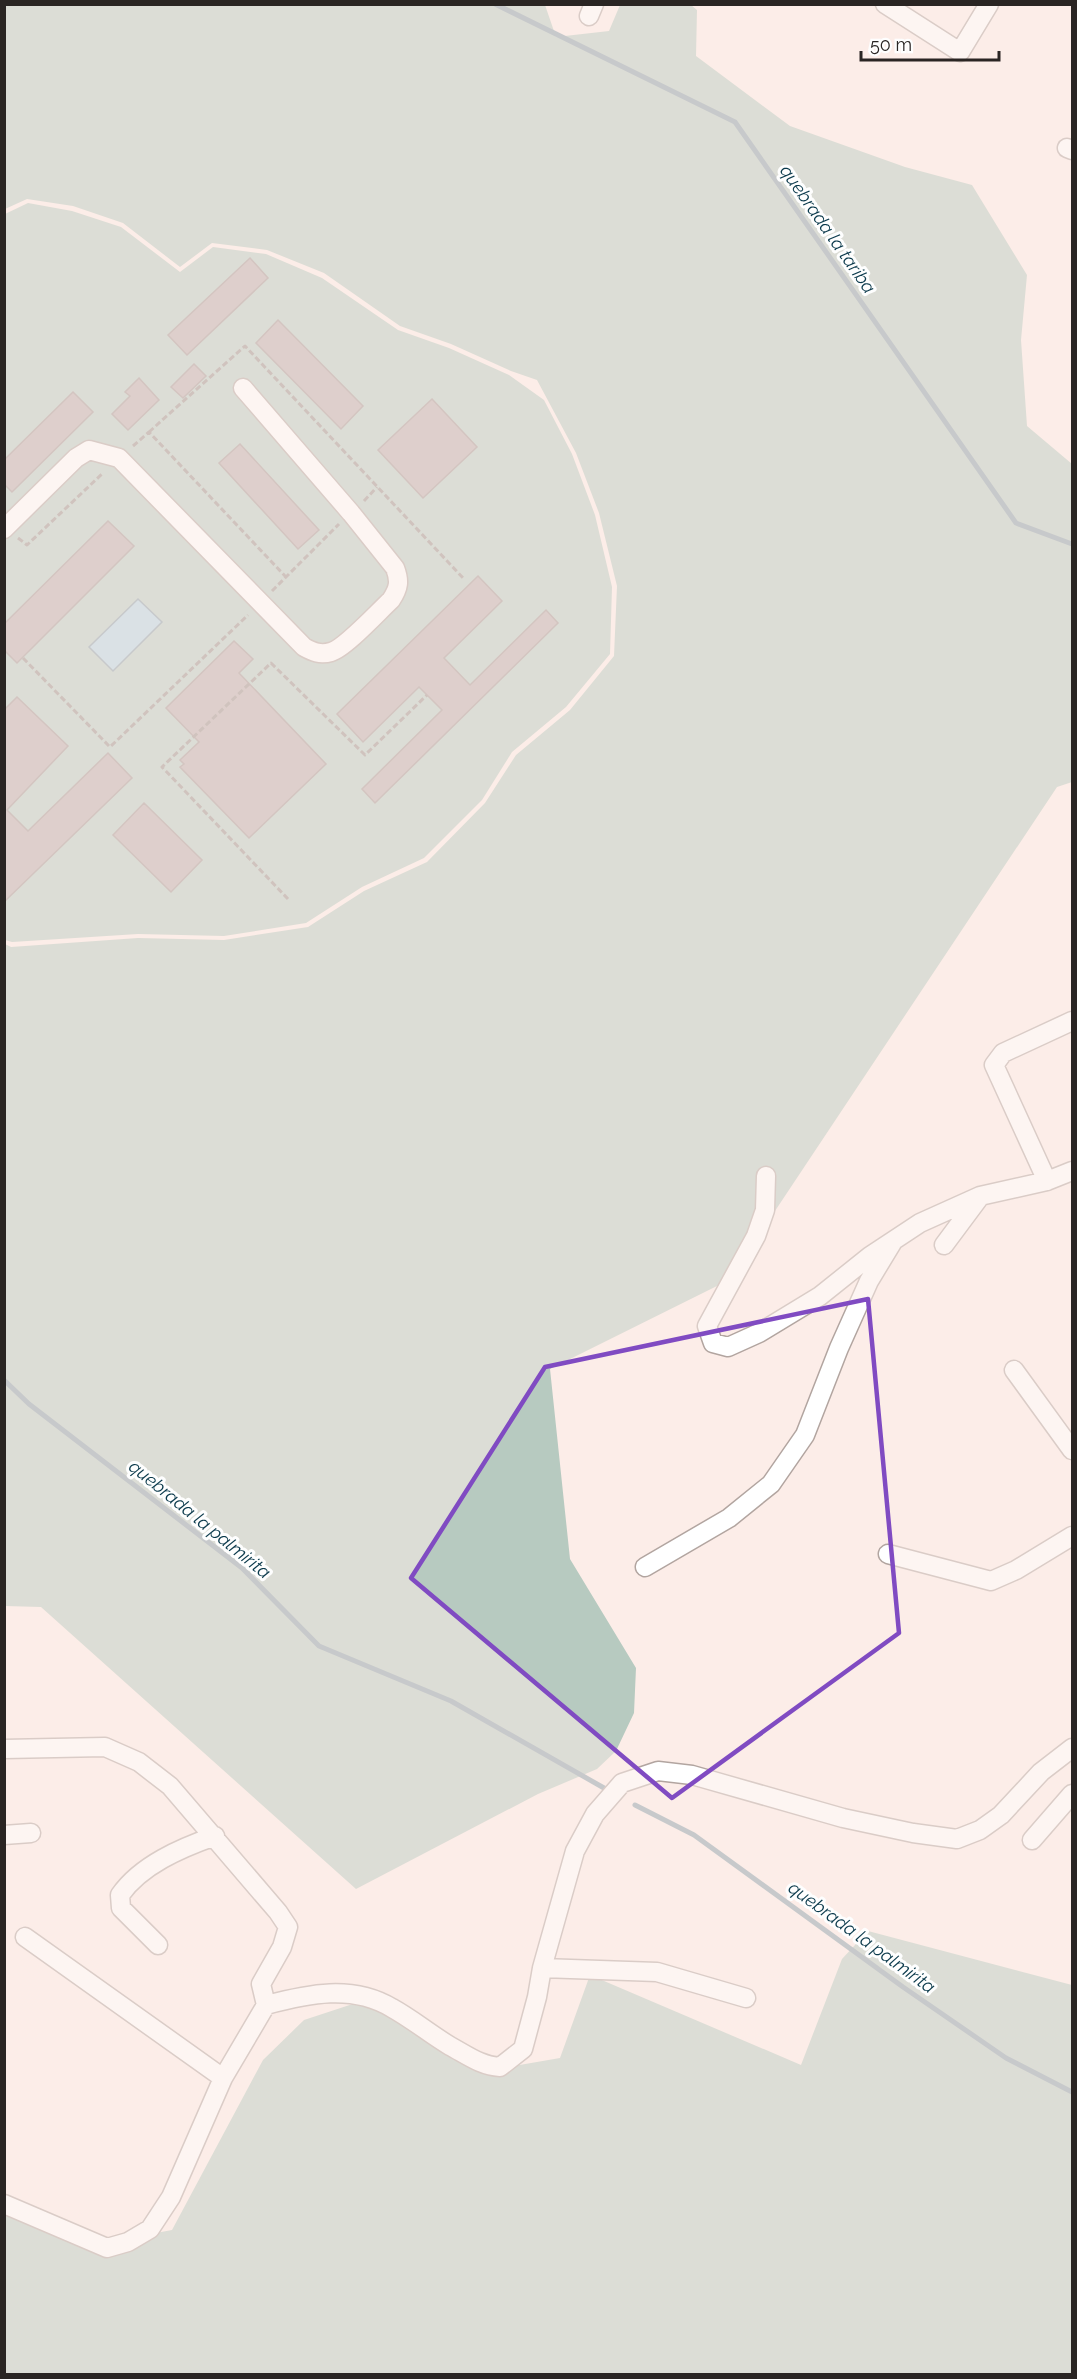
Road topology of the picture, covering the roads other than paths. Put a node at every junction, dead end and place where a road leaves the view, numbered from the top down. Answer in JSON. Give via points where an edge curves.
{"nodes":[{"id":1,"x":885,"y":4,"type":"edge"},
{"id":2,"x":989,"y":4,"type":"edge"},
{"id":3,"x":243,"y":388,"type":"dead end"},
{"id":4,"x":4,"y":529,"type":"edge"},
{"id":5,"x":1072,"y":1020,"type":"edge"},
{"id":6,"x":1072,"y":1171,"type":"edge"},
{"id":7,"x":766,"y":1176,"type":"dead end"},
{"id":8,"x":1047,"y":1181,"type":"junction"},
{"id":9,"x":980,"y":1196,"type":"junction"},
{"id":10,"x":895,"y":1239,"type":"junction"},
{"id":11,"x":944,"y":1245,"type":"dead end"},
{"id":12,"x":1014,"y":1370,"type":"dead end"},
{"id":13,"x":1072,"y":1450,"type":"edge"},
{"id":14,"x":1072,"y":1536,"type":"edge"},
{"id":15,"x":888,"y":1554,"type":"dead end"},
{"id":16,"x":645,"y":1567,"type":"dead end"},
{"id":17,"x":1072,"y":1748,"type":"edge"},
{"id":18,"x":4,"y":1749,"type":"edge"},
{"id":19,"x":1072,"y":1794,"type":"edge"},
{"id":20,"x":31,"y":1833,"type":"dead end"},
{"id":21,"x":4,"y":1835,"type":"edge"},
{"id":22,"x":215,"y":1836,"type":"junction"},
{"id":23,"x":1032,"y":1840,"type":"dead end"},
{"id":24,"x":25,"y":1937,"type":"dead end"},
{"id":25,"x":158,"y":1945,"type":"dead end"},
{"id":26,"x":542,"y":1968,"type":"junction"},
{"id":27,"x":746,"y":1998,"type":"dead end"},
{"id":28,"x":266,"y":2005,"type":"junction"},
{"id":29,"x":223,"y":2078,"type":"junction"},
{"id":30,"x":4,"y":2204,"type":"edge"}],
"edges":[{"from":1,"to":2,"type":"street","via":[[960,52]]},
{"from":3,"to":4,"type":"street","via":[[395,568],[399,583],[391,600],[338,649],[322,654],[304,647],[119,458],[89,450],[76,458]]},
{"from":5,"to":8,"type":"street","via":[[1003,1053],[994,1065]]},
{"from":6,"to":8,"type":"street"},
{"from":7,"to":10,"type":"street","via":[[765,1210],[756,1236],[707,1326],[713,1343],[728,1347],[759,1332],[820,1296]]},
{"from":8,"to":9,"type":"street"},
{"from":9,"to":10,"type":"street"},
{"from":9,"to":11,"type":"street"},
{"from":10,"to":16,"type":"street","via":[[870,1281],[839,1348],[805,1435],[771,1484],[729,1518]]},
{"from":12,"to":13,"type":"street"},
{"from":14,"to":15,"type":"street","via":[[991,1581]]},
{"from":17,"to":26,"type":"street","via":[[1041,1772],[1001,1815],[980,1830],[957,1839],[843,1818],[692,1775],[658,1771],[622,1783],[594,1814],[575,1851]]},
{"from":18,"to":22,"type":"street","via":[[105,1747],[138,1762],[170,1786]]},
{"from":19,"to":23,"type":"street"},
{"from":20,"to":21,"type":"street"},
{"from":22,"to":25,"type":"street","via":[[149,1867],[128,1883],[120,1895],[121,1908]]},
{"from":22,"to":28,"type":"street","via":[[288,1927],[282,1947],[261,1984]]},
{"from":24,"to":29,"type":"street"},
{"from":26,"to":27,"type":"street","via":[[657,1972]]},
{"from":26,"to":28,"type":"street","via":[[523,2049],[501,2067],[486,2066],[390,2007],[352,1992],[305,1995]]},
{"from":28,"to":29,"type":"street"},
{"from":29,"to":30,"type":"street","via":[[171,2197],[150,2229],[128,2242],[107,2248]]}]}
